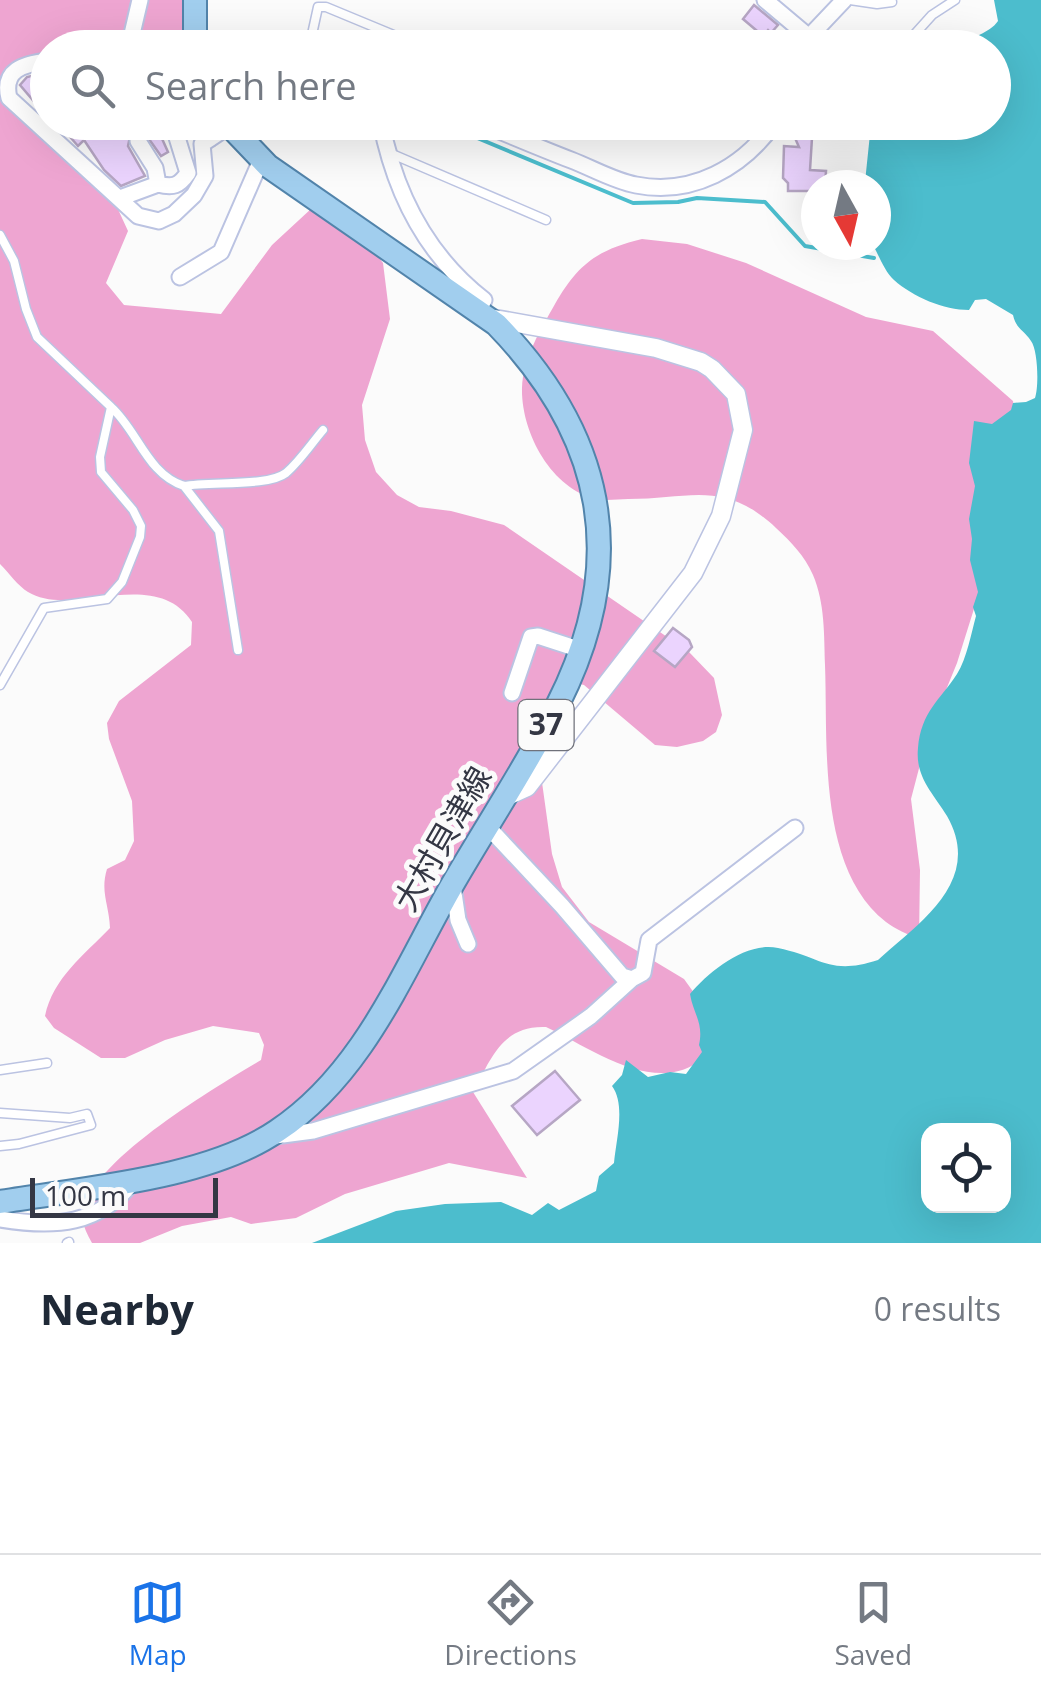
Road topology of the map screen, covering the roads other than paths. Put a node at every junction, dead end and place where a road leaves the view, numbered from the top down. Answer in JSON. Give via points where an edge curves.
{"nodes":[{"id":1,"x":140,"y":0,"type":"edge"},
{"id":2,"x":195,"y":0,"type":"edge"},
{"id":3,"x":765,"y":0,"type":"edge"},
{"id":4,"x":847,"y":0,"type":"edge"},
{"id":5,"x":956,"y":0,"type":"edge"},
{"id":6,"x":892,"y":2,"type":"edge"},
{"id":7,"x":133,"y":30,"type":"edge"},
{"id":8,"x":195,"y":30,"type":"edge"},
{"id":9,"x":313,"y":30,"type":"edge"},
{"id":10,"x":382,"y":30,"type":"edge"},
{"id":11,"x":796,"y":30,"type":"edge"},
{"id":12,"x":819,"y":30,"type":"edge"},
{"id":13,"x":918,"y":30,"type":"edge"},
{"id":14,"x":30,"y":66,"type":"edge"},
{"id":15,"x":30,"y":117,"type":"edge"},
{"id":16,"x":56,"y":140,"type":"edge"},
{"id":17,"x":178,"y":140,"type":"edge"},
{"id":18,"x":207,"y":140,"type":"edge"},
{"id":19,"x":236,"y":140,"type":"edge"},
{"id":20,"x":385,"y":140,"type":"edge"},
{"id":21,"x":523,"y":140,"type":"edge"},
{"id":22,"x":761,"y":140,"type":"edge"},
{"id":23,"x":138,"y":141,"type":"dead end"},
{"id":24,"x":388,"y":152,"type":"junction"},
{"id":25,"x":262,"y":160,"type":"junction"},
{"id":26,"x":158,"y":184,"type":"junction"},
{"id":27,"x":120,"y":198,"type":"junction"},
{"id":28,"x":546,"y":220,"type":"dead end"},
{"id":29,"x":0,"y":235,"type":"edge"},
{"id":30,"x":180,"y":277,"type":"dead end"},
{"id":31,"x":484,"y":314,"type":"junction"},
{"id":32,"x":112,"y":408,"type":"junction"},
{"id":33,"x":323,"y":430,"type":"dead end"},
{"id":34,"x":184,"y":486,"type":"junction"},
{"id":35,"x":238,"y":650,"type":"dead end"},
{"id":36,"x":580,"y":650,"type":"junction"},
{"id":37,"x":0,"y":686,"type":"edge"},
{"id":38,"x":512,"y":694,"type":"dead end"},
{"id":39,"x":505,"y":796,"type":"junction"},
{"id":40,"x":488,"y":827,"type":"junction"},
{"id":41,"x":795,"y":828,"type":"dead end"},
{"id":42,"x":452,"y":884,"type":"junction"},
{"id":43,"x":468,"y":944,"type":"dead end"},
{"id":44,"x":632,"y":979,"type":"junction"},
{"id":45,"x":47,"y":1063,"type":"dead end"},
{"id":46,"x":0,"y":1070,"type":"edge"},
{"id":47,"x":0,"y":1112,"type":"edge"},
{"id":48,"x":266,"y":1137,"type":"junction"},
{"id":49,"x":0,"y":1146,"type":"edge"},
{"id":50,"x":135,"y":1179,"type":"junction"},
{"id":51,"x":0,"y":1202,"type":"edge"},
{"id":52,"x":0,"y":1219,"type":"edge"}],
"edges":[{"from":1,"to":7,"type":"street"},
{"from":2,"to":8,"type":"main road"},
{"from":3,"to":11,"type":"street"},
{"from":4,"to":6,"type":"lane"},
{"from":4,"to":12,"type":"street"},
{"from":5,"to":13,"type":"lane"},
{"from":9,"to":10,"type":"lane","via":[[318,7]]},
{"from":14,"to":15,"type":"street","via":[[6,83],[9,98]]},
{"from":16,"to":27,"type":"street"},
{"from":17,"to":26,"type":"street","via":[[188,172],[181,183]]},
{"from":18,"to":27,"type":"street","via":[[201,158],[205,176],[174,214],[159,220],[138,216]]},
{"from":19,"to":25,"type":"main road","name":"大村貝津線","number":"37"},
{"from":20,"to":24,"type":"street"},
{"from":21,"to":22,"type":"street","via":[[634,185],[666,188],[715,176]]},
{"from":23,"to":26,"type":"street"},
{"from":24,"to":28,"type":"lane"},
{"from":24,"to":31,"type":"street","via":[[411,213],[455,277],[484,300]]},
{"from":25,"to":30,"type":"street","via":[[221,252]]},
{"from":25,"to":31,"type":"main road","name":"大村貝津線","number":"37"},
{"from":26,"to":27,"type":"street"},
{"from":29,"to":32,"type":"lane","via":[[37,337]]},
{"from":31,"to":36,"type":"main road","name":"大村貝津線","number":"37","via":[[549,385],[568,416],[592,484],[598,577]]},
{"from":31,"to":39,"type":"street","via":[[701,362],[736,394],[743,430],[722,516],[692,573],[526,787]]},
{"from":32,"to":34,"type":"lane","via":[[160,472]]},
{"from":32,"to":37,"type":"lane","via":[[102,472],[141,526],[122,582],[107,599],[44,608]]},
{"from":33,"to":34,"type":"lane","via":[[272,480]]},
{"from":34,"to":35,"type":"lane","via":[[219,531]]},
{"from":36,"to":38,"type":"street","via":[[531,637]]},
{"from":36,"to":39,"type":"main road","name":"大村貝津線","number":"37","via":[[558,705]]},
{"from":39,"to":40,"type":"main road","name":"大村貝津線","number":"37"},
{"from":40,"to":42,"type":"main road","name":"大村貝津線","number":"37"},
{"from":40,"to":44,"type":"street","via":[[622,976]]},
{"from":41,"to":44,"type":"street","via":[[649,940],[643,973]]},
{"from":42,"to":43,"type":"street"},
{"from":42,"to":48,"type":"main road","name":"大村貝津線","number":"37","via":[[347,1066]]},
{"from":44,"to":48,"type":"street","via":[[513,1071],[313,1132]]},
{"from":45,"to":46,"type":"lane"},
{"from":47,"to":49,"type":"lane","via":[[87,1114],[91,1125]]},
{"from":48,"to":50,"type":"main road","name":"大村貝津線","number":"37","via":[[204,1164]]},
{"from":50,"to":51,"type":"main road","name":"大村貝津線","number":"37"},
{"from":50,"to":52,"type":"street","via":[[100,1212],[68,1222]]}]}
